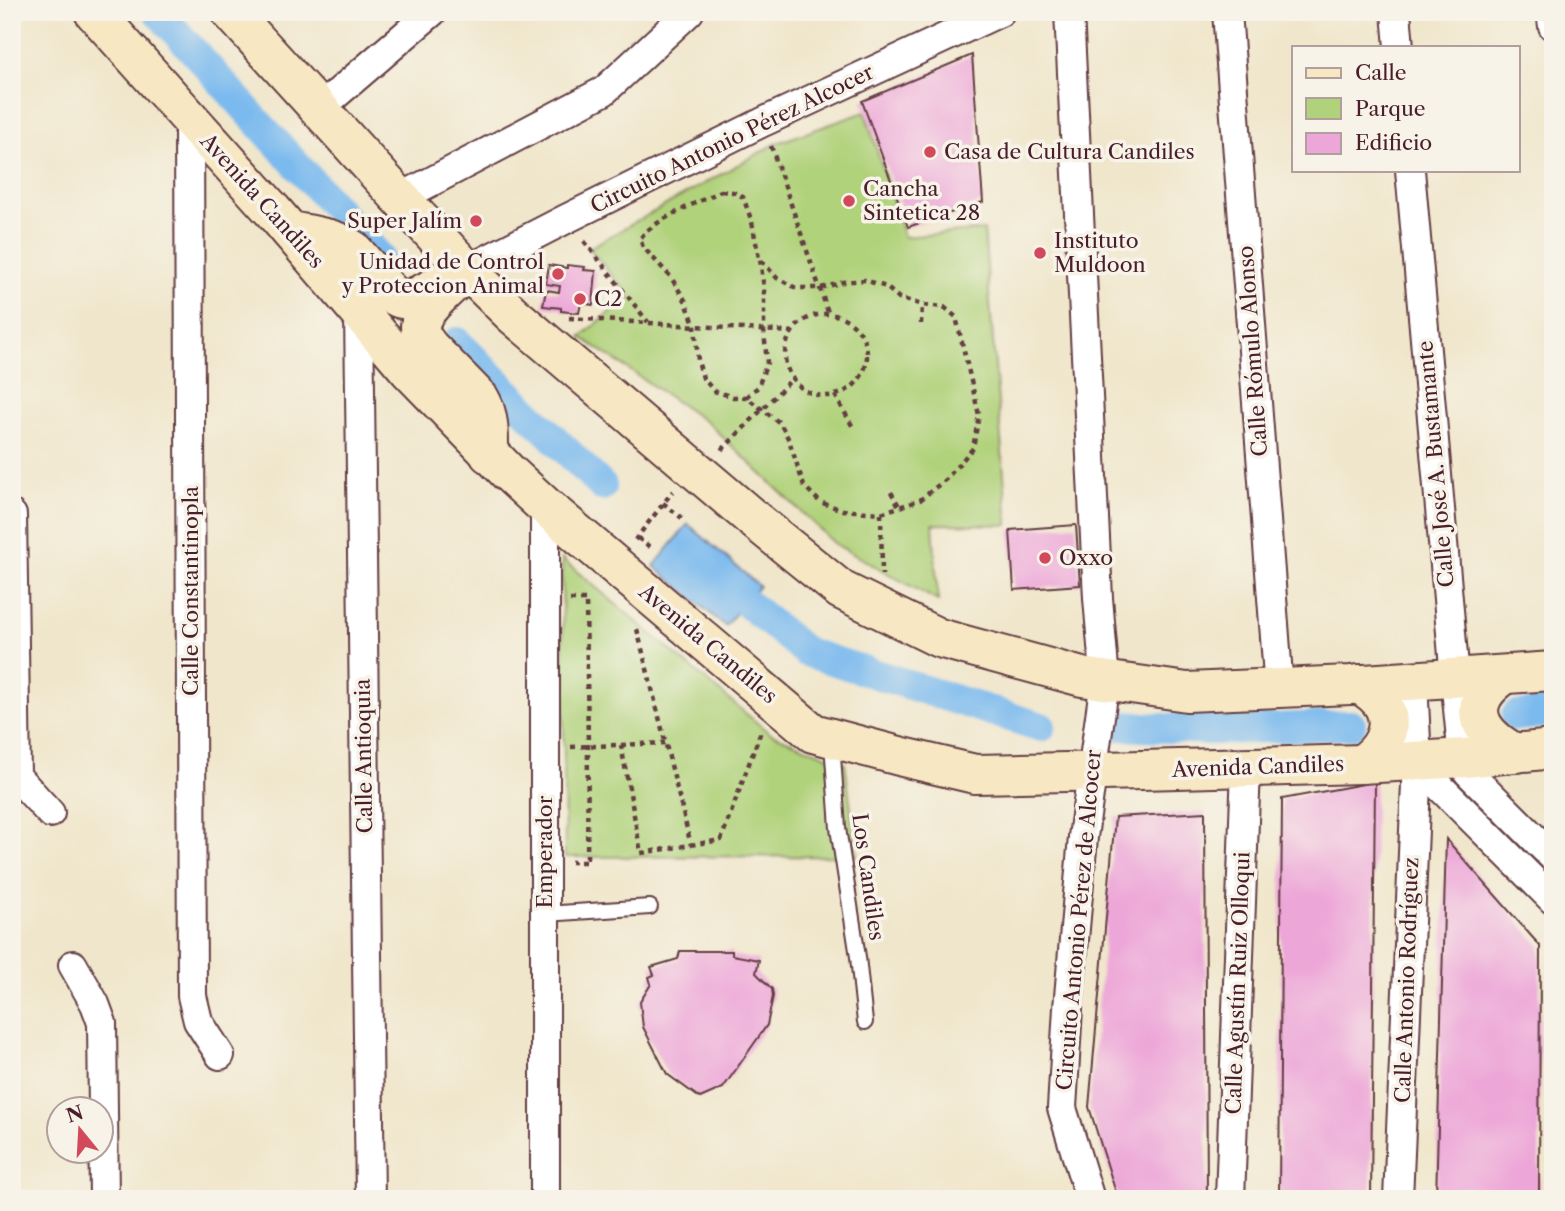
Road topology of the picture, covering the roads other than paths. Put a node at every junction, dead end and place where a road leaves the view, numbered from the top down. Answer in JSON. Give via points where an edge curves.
{"nodes":[{"id":1,"x":94,"y":12,"type":"edge"},
{"id":2,"x":231,"y":12,"type":"edge"},
{"id":3,"x":432,"y":12,"type":"edge"},
{"id":4,"x":689,"y":12,"type":"edge"},
{"id":5,"x":1000,"y":12,"type":"edge"},
{"id":6,"x":1069,"y":12,"type":"edge"},
{"id":7,"x":1227,"y":12,"type":"edge"},
{"id":8,"x":1396,"y":12,"type":"edge"},
{"id":9,"x":1551,"y":12,"type":"edge"},
{"id":10,"x":1553,"y":26,"type":"edge"},
{"id":11,"x":1399,"y":46,"type":"edge"},
{"id":12,"x":319,"y":109,"type":"junction"},
{"id":13,"x":189,"y":120,"type":"junction"},
{"id":14,"x":1410,"y":172,"type":"edge"},
{"id":15,"x":400,"y":198,"type":"junction"},
{"id":16,"x":289,"y":231,"type":"junction"},
{"id":17,"x":467,"y":270,"type":"junction"},
{"id":18,"x":359,"y":312,"type":"junction"},
{"id":19,"x":489,"y":454,"type":"junction"},
{"id":20,"x":545,"y":506,"type":"junction"},
{"id":21,"x":12,"y":515,"type":"edge"},
{"id":22,"x":1553,"y":671,"type":"edge"},
{"id":23,"x":743,"y":673,"type":"junction"},
{"id":24,"x":1279,"y":689,"type":"junction"},
{"id":25,"x":1103,"y":693,"type":"junction"},
{"id":26,"x":767,"y":716,"type":"road end"},
{"id":27,"x":1398,"y":717,"type":"junction"},
{"id":28,"x":1478,"y":717,"type":"junction"},
{"id":29,"x":811,"y":734,"type":"junction"},
{"id":30,"x":1553,"y":750,"type":"edge"},
{"id":31,"x":1092,"y":763,"type":"junction"},
{"id":32,"x":1246,"y":767,"type":"junction"},
{"id":33,"x":50,"y":813,"type":"dead end"},
{"id":34,"x":1553,"y":857,"type":"edge"},
{"id":35,"x":1553,"y":900,"type":"edge"},
{"id":36,"x":650,"y":907,"type":"dead end"},
{"id":37,"x":545,"y":914,"type":"junction"},
{"id":38,"x":73,"y":965,"type":"dead end"},
{"id":39,"x":865,"y":1022,"type":"dead end"},
{"id":40,"x":220,"y":1055,"type":"dead end"},
{"id":41,"x":104,"y":1199,"type":"edge"},
{"id":42,"x":370,"y":1199,"type":"edge"},
{"id":43,"x":547,"y":1199,"type":"edge"},
{"id":44,"x":1090,"y":1199,"type":"edge"},
{"id":45,"x":1230,"y":1199,"type":"edge"},
{"id":46,"x":1398,"y":1199,"type":"edge"}],
"edges":[{"from":1,"to":13,"type":"main road","name":"Avenida Candiles"},
{"from":2,"to":12,"type":"main road"},
{"from":3,"to":12,"type":"street"},
{"from":4,"to":15,"type":"street","via":[[604,91]]},
{"from":5,"to":17,"type":"street","name":"Circuito Antonio Pérez Alcocer","via":[[763,122]]},
{"from":6,"to":25,"type":"street","name":"Circuito Antonio Pérez de Alcocer"},
{"from":7,"to":24,"type":"street","name":"Calle Rómulo Alonso"},
{"from":8,"to":11,"type":"street"},
{"from":9,"to":10,"type":"street"},
{"from":12,"to":15,"type":"main road"},
{"from":13,"to":16,"type":"main road","name":"Avenida Candiles"},
{"from":13,"to":40,"type":"street","name":"Calle Constantinopla","via":[[192,996],[198,1021]]},
{"from":14,"to":28,"type":"street","name":"Calle José A. Bustamante"},
{"from":15,"to":17,"type":"main road"},
{"from":16,"to":17,"type":"main road","via":[[347,245],[388,290],[404,300]]},
{"from":16,"to":18,"type":"main road","name":"Avenida Candiles"},
{"from":17,"to":19,"type":"main road","via":[[430,306],[420,327],[430,348],[484,405]]},
{"from":17,"to":25,"type":"main road","via":[[685,483],[841,590],[939,638],[1082,677]]},
{"from":18,"to":19,"type":"main road","name":"Avenida Candiles"},
{"from":18,"to":42,"type":"street","name":"Calle Antioquia"},
{"from":19,"to":20,"type":"main road","name":"Avenida Candiles"},
{"from":20,"to":23,"type":"main road","name":"Avenida Candiles"},
{"from":20,"to":37,"type":"street","name":"Emperador"},
{"from":21,"to":33,"type":"street","via":[[16,776]]},
{"from":22,"to":28,"type":"main road"},
{"from":23,"to":26,"type":"lane","via":[[749,701]]},
{"from":23,"to":29,"type":"main road","name":"Avenida Candiles"},
{"from":24,"to":25,"type":"main road"},
{"from":24,"to":27,"type":"main road"},
{"from":25,"to":31,"type":"street","name":"Circuito Antonio Pérez de Alcocer"},
{"from":27,"to":28,"type":"main road"},
{"from":27,"to":28,"type":"main road"},
{"from":27,"to":32,"type":"main road","name":"Avenida Candiles","via":[[1378,750],[1361,764]]},
{"from":27,"to":35,"type":"street","via":[[1426,773]]},
{"from":27,"to":46,"type":"street","name":"Calle Antonio Rodríguez"},
{"from":28,"to":30,"type":"main road"},
{"from":28,"to":34,"type":"street","via":[[1468,772]]},
{"from":29,"to":31,"type":"main road","name":"Avenida Candiles","via":[[975,774]]},
{"from":29,"to":39,"type":"lane","name":"Los Candiles","via":[[838,828]]},
{"from":31,"to":32,"type":"main road","name":"Avenida Candiles"},
{"from":31,"to":44,"type":"street","name":"Circuito Antonio Pérez de Alcocer","via":[[1062,1108]]},
{"from":32,"to":45,"type":"street","name":"Calle Agustín Ruiz Olloqui"},
{"from":36,"to":37,"type":"lane"},
{"from":37,"to":43,"type":"street","name":"Emperador"},
{"from":38,"to":41,"type":"street","via":[[102,1023]]}]}
